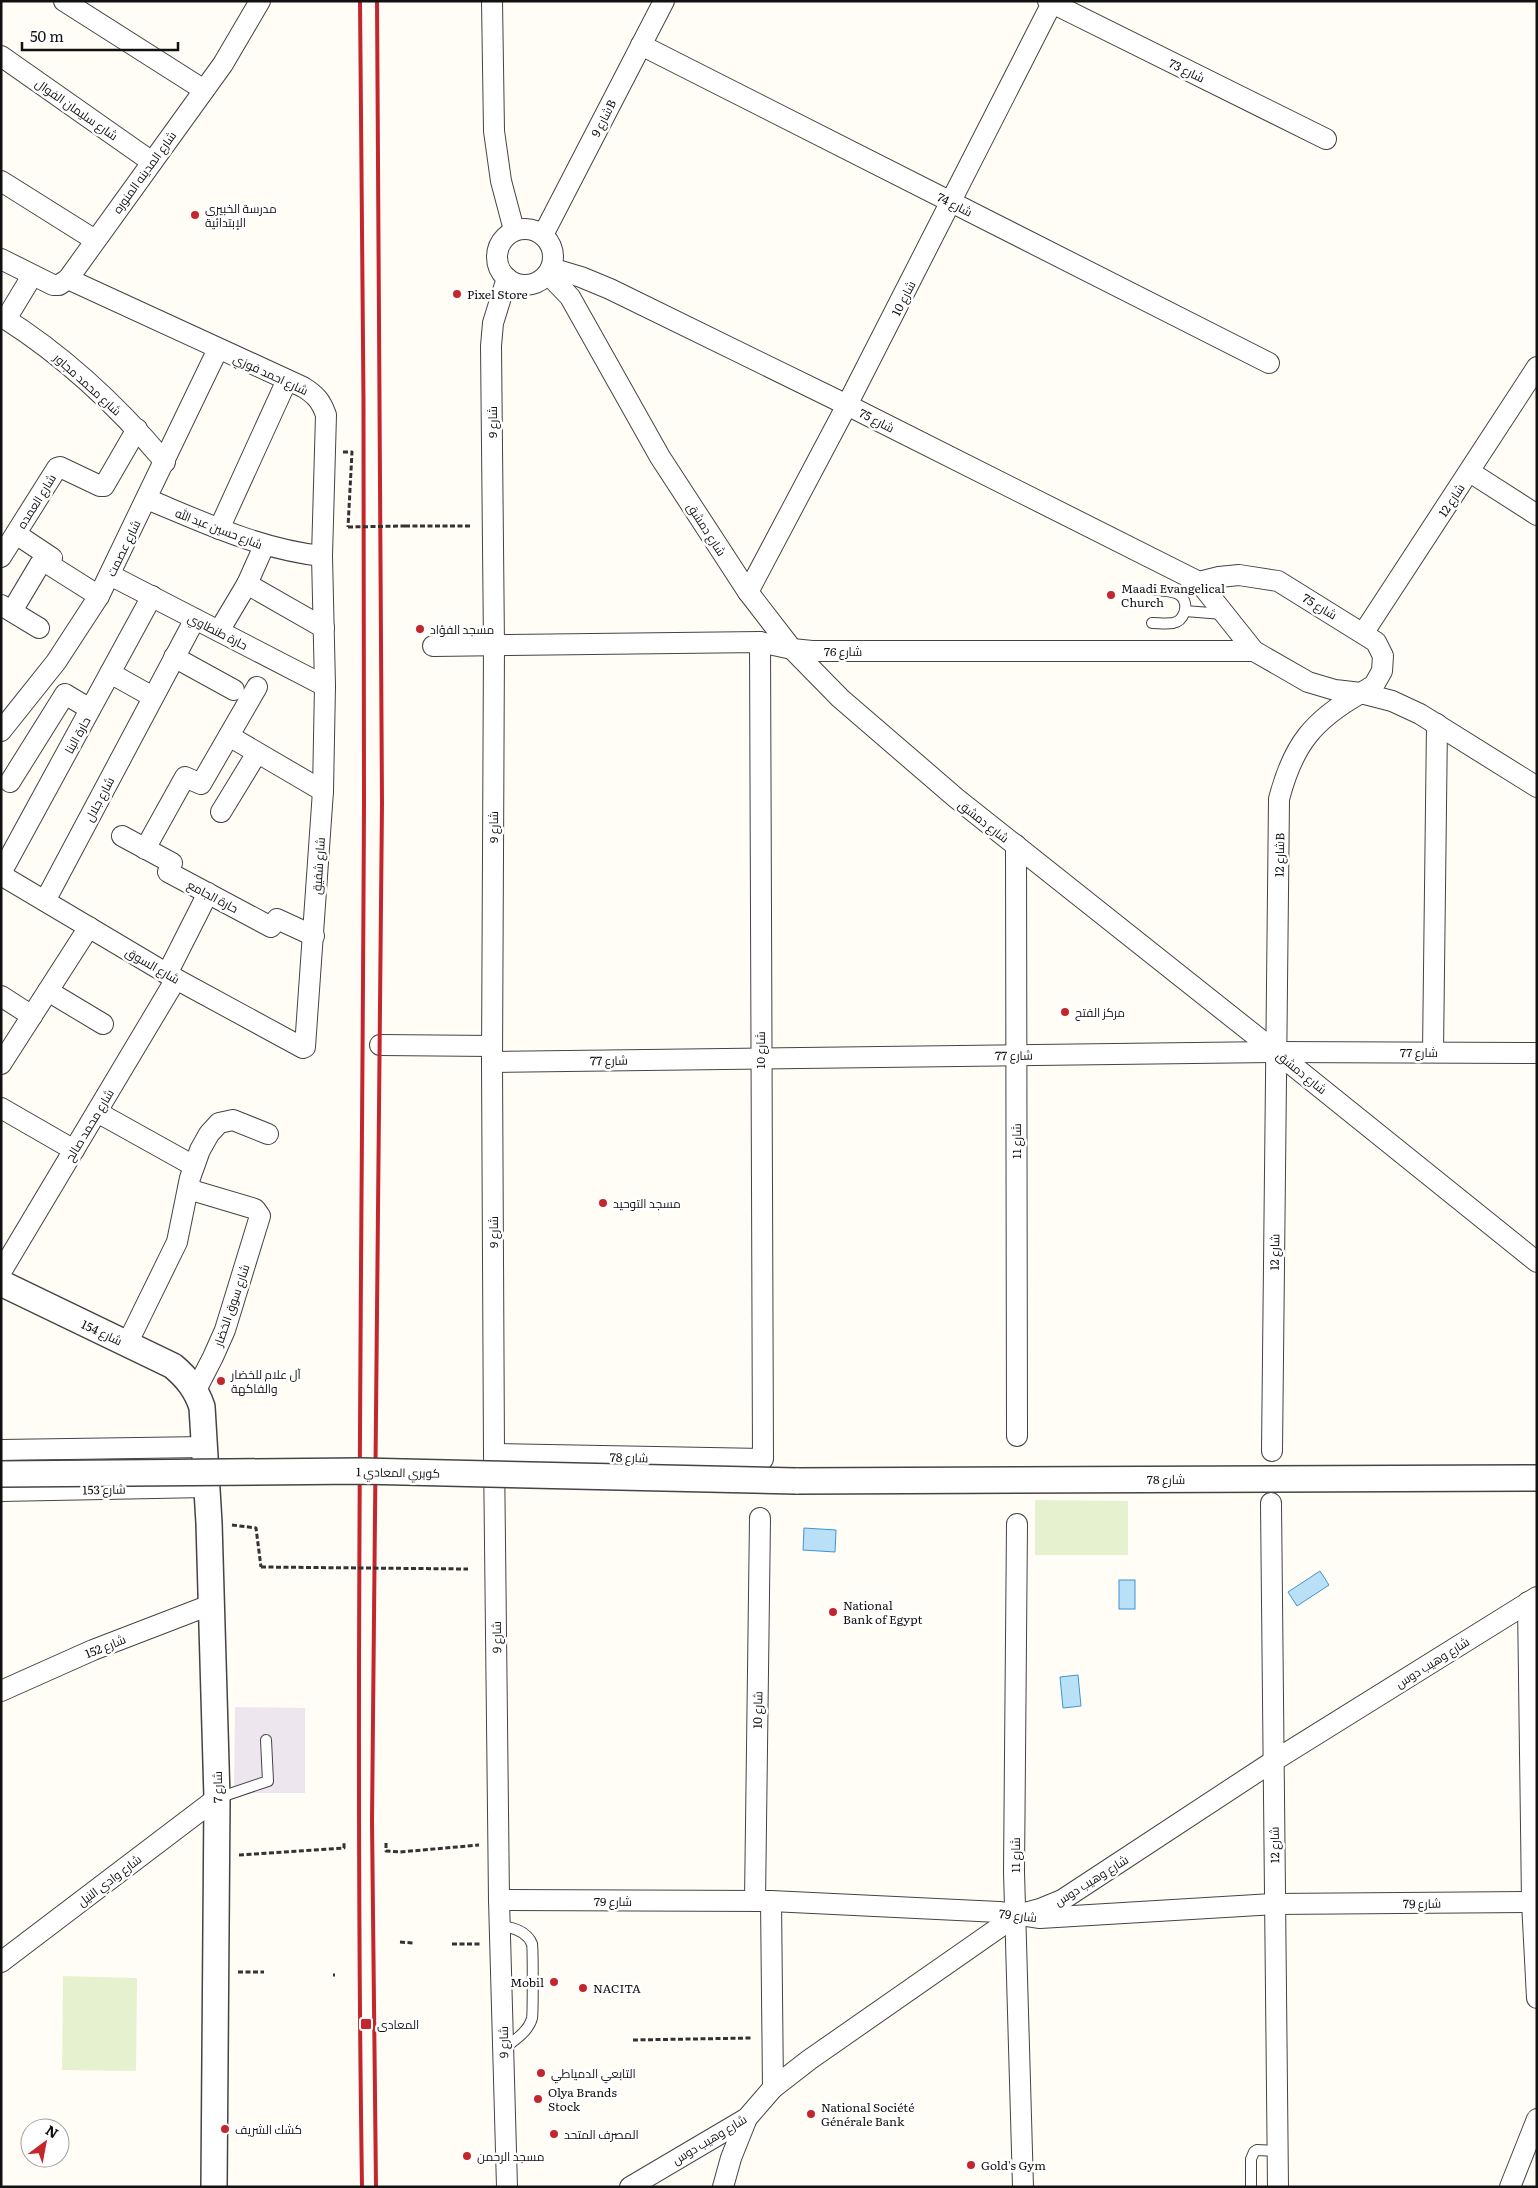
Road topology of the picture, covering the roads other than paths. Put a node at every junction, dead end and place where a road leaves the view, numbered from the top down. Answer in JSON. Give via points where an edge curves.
{"nodes":[{"id":1,"x":64,"y":1,"type":"edge"},
{"id":2,"x":260,"y":1,"type":"edge"},
{"id":3,"x":492,"y":1,"type":"edge"},
{"id":4,"x":664,"y":1,"type":"edge"},
{"id":5,"x":1051,"y":2,"type":"edge"},
{"id":6,"x":641,"y":45,"type":"junction"},
{"id":7,"x":1,"y":56,"type":"edge"},
{"id":8,"x":204,"y":90,"type":"junction"},
{"id":9,"x":1326,"y":140,"type":"dead end"},
{"id":10,"x":152,"y":162,"type":"junction"},
{"id":11,"x":1,"y":181,"type":"edge"},
{"id":12,"x":951,"y":203,"type":"junction"},
{"id":13,"x":514,"y":230,"type":"junction"},
{"id":14,"x":543,"y":235,"type":"junction"},
{"id":15,"x":95,"y":240,"type":"junction"},
{"id":16,"x":1,"y":259,"type":"edge"},
{"id":17,"x":549,"y":271,"type":"junction"},
{"id":18,"x":32,"y":276,"type":"junction"},
{"id":19,"x":506,"y":278,"type":"junction"},
{"id":20,"x":68,"y":280,"type":"junction"},
{"id":21,"x":4,"y":318,"type":"edge"},
{"id":22,"x":218,"y":349,"type":"junction"},
{"id":23,"x":1269,"y":363,"type":"dead end"},
{"id":24,"x":1537,"y":367,"type":"edge"},
{"id":25,"x":287,"y":380,"type":"junction"},
{"id":26,"x":847,"y":405,"type":"junction"},
{"id":27,"x":137,"y":429,"type":"junction"},
{"id":28,"x":165,"y":462,"type":"junction"},
{"id":29,"x":1470,"y":472,"type":"junction"},
{"id":30,"x":147,"y":498,"type":"junction"},
{"id":31,"x":1537,"y":515,"type":"edge"},
{"id":32,"x":219,"y":529,"type":"junction"},
{"id":33,"x":16,"y":534,"type":"junction"},
{"id":34,"x":264,"y":546,"type":"junction"},
{"id":35,"x":322,"y":556,"type":"junction"},
{"id":36,"x":1,"y":557,"type":"edge"},
{"id":37,"x":40,"y":564,"type":"dead end"},
{"id":38,"x":110,"y":575,"type":"junction"},
{"id":39,"x":1199,"y":582,"type":"junction"},
{"id":40,"x":247,"y":584,"type":"junction"},
{"id":41,"x":1155,"y":590,"type":"dead end"},
{"id":42,"x":748,"y":592,"type":"junction"},
{"id":43,"x":99,"y":596,"type":"junction"},
{"id":44,"x":152,"y":596,"type":"junction"},
{"id":45,"x":6,"y":608,"type":"edge"},
{"id":46,"x":1184,"y":611,"type":"junction"},
{"id":47,"x":1224,"y":614,"type":"junction"},
{"id":48,"x":195,"y":619,"type":"junction"},
{"id":49,"x":1152,"y":622,"type":"dead end"},
{"id":50,"x":39,"y":628,"type":"dead end"},
{"id":51,"x":324,"y":628,"type":"junction"},
{"id":52,"x":219,"y":631,"type":"junction"},
{"id":53,"x":1364,"y":632,"type":"junction"},
{"id":54,"x":760,"y":642,"type":"junction"},
{"id":55,"x":494,"y":645,"type":"junction"},
{"id":56,"x":432,"y":646,"type":"dead end"},
{"id":57,"x":792,"y":649,"type":"junction"},
{"id":58,"x":1254,"y":651,"type":"junction"},
{"id":59,"x":174,"y":657,"type":"junction"},
{"id":60,"x":110,"y":674,"type":"junction"},
{"id":61,"x":325,"y":686,"type":"junction"},
{"id":62,"x":257,"y":687,"type":"dead end"},
{"id":63,"x":234,"y":690,"type":"dead end"},
{"id":64,"x":1361,"y":693,"type":"junction"},
{"id":65,"x":153,"y":697,"type":"junction"},
{"id":66,"x":90,"y":709,"type":"junction"},
{"id":67,"x":1437,"y":724,"type":"junction"},
{"id":68,"x":1,"y":731,"type":"edge"},
{"id":69,"x":229,"y":736,"type":"junction"},
{"id":70,"x":258,"y":752,"type":"junction"},
{"id":71,"x":10,"y":782,"type":"dead end"},
{"id":72,"x":1537,"y":787,"type":"edge"},
{"id":73,"x":323,"y":791,"type":"junction"},
{"id":74,"x":221,"y":812,"type":"dead end"},
{"id":75,"x":122,"y":836,"type":"dead end"},
{"id":76,"x":1016,"y":845,"type":"junction"},
{"id":77,"x":145,"y":849,"type":"junction"},
{"id":78,"x":1,"y":874,"type":"edge"},
{"id":79,"x":208,"y":893,"type":"junction"},
{"id":80,"x":45,"y":901,"type":"junction"},
{"id":81,"x":89,"y":928,"type":"junction"},
{"id":82,"x":314,"y":936,"type":"junction"},
{"id":83,"x":172,"y":976,"type":"junction"},
{"id":84,"x":48,"y":990,"type":"junction"},
{"id":85,"x":1,"y":996,"type":"edge"},
{"id":86,"x":32,"y":1016,"type":"junction"},
{"id":87,"x":103,"y":1024,"type":"dead end"},
{"id":88,"x":380,"y":1045,"type":"dead end"},
{"id":89,"x":305,"y":1046,"type":"joint"},
{"id":90,"x":1276,"y":1052,"type":"junction"},
{"id":91,"x":1433,"y":1052,"type":"junction"},
{"id":92,"x":1537,"y":1053,"type":"edge"},
{"id":93,"x":492,"y":1054,"type":"junction"},
{"id":94,"x":1016,"y":1056,"type":"junction"},
{"id":95,"x":760,"y":1058,"type":"junction"},
{"id":96,"x":1,"y":1064,"type":"edge"},
{"id":97,"x":1,"y":1108,"type":"edge"},
{"id":98,"x":97,"y":1112,"type":"junction"},
{"id":99,"x":268,"y":1134,"type":"dead end"},
{"id":100,"x":74,"y":1150,"type":"junction"},
{"id":101,"x":194,"y":1166,"type":"junction"},
{"id":102,"x":188,"y":1189,"type":"junction"},
{"id":103,"x":1537,"y":1262,"type":"edge"},
{"id":104,"x":1,"y":1272,"type":"edge"},
{"id":105,"x":1,"y":1283,"type":"edge"},
{"id":106,"x":127,"y":1344,"type":"junction"},
{"id":107,"x":196,"y":1390,"type":"junction"},
{"id":108,"x":1017,"y":1436,"type":"dead end"},
{"id":109,"x":205,"y":1447,"type":"junction"},
{"id":110,"x":1,"y":1450,"type":"edge"},
{"id":111,"x":1272,"y":1451,"type":"dead end"},
{"id":112,"x":494,"y":1454,"type":"junction"},
{"id":113,"x":763,"y":1459,"type":"joint"},
{"id":114,"x":1,"y":1474,"type":"edge"},
{"id":115,"x":1537,"y":1478,"type":"edge"},
{"id":116,"x":796,"y":1481,"type":"joint"},
{"id":117,"x":206,"y":1486,"type":"junction"},
{"id":118,"x":1,"y":1491,"type":"edge"},
{"id":119,"x":1271,"y":1502,"type":"dead end"},
{"id":120,"x":760,"y":1518,"type":"dead end"},
{"id":121,"x":1016,"y":1524,"type":"dead end"},
{"id":122,"x":1532,"y":1600,"type":"edge"},
{"id":123,"x":210,"y":1605,"type":"junction"},
{"id":124,"x":1,"y":1691,"type":"edge"},
{"id":125,"x":266,"y":1740,"type":"dead end"},
{"id":126,"x":1272,"y":1762,"type":"junction"},
{"id":127,"x":217,"y":1798,"type":"junction"},
{"id":128,"x":499,"y":1900,"type":"junction"},
{"id":129,"x":763,"y":1901,"type":"junction"},
{"id":130,"x":1534,"y":1902,"type":"edge"},
{"id":131,"x":1274,"y":1904,"type":"junction"},
{"id":132,"x":1017,"y":1914,"type":"junction"},
{"id":133,"x":500,"y":1935,"type":"junction"},
{"id":134,"x":1,"y":1962,"type":"edge"},
{"id":135,"x":1537,"y":1998,"type":"edge"},
{"id":136,"x":503,"y":2049,"type":"junction"},
{"id":137,"x":773,"y":2088,"type":"junction"},
{"id":138,"x":747,"y":2118,"type":"junction"},
{"id":139,"x":1537,"y":2119,"type":"edge"},
{"id":140,"x":1278,"y":2150,"type":"junction"},
{"id":141,"x":214,"y":2187,"type":"edge"},
{"id":142,"x":507,"y":2187,"type":"edge"},
{"id":143,"x":630,"y":2187,"type":"edge"},
{"id":144,"x":724,"y":2187,"type":"edge"},
{"id":145,"x":1023,"y":2187,"type":"edge"},
{"id":146,"x":1251,"y":2187,"type":"edge"},
{"id":147,"x":1278,"y":2187,"type":"edge"},
{"id":148,"x":1510,"y":2187,"type":"edge"}],
"edges":[{"from":1,"to":8,"type":"street"},
{"from":2,"to":8,"type":"street","name":"شارع المدينه المنوره"},
{"from":3,"to":13,"type":"street","via":[[494,131],[501,181]]},
{"from":4,"to":6,"type":"street","name":"شارع 9B"},
{"from":5,"to":9,"type":"street","name":"شارع 73"},
{"from":5,"to":12,"type":"street","name":"شارع 10"},
{"from":6,"to":12,"type":"street","name":"شارع 74"},
{"from":6,"to":14,"type":"street","name":"شارع 9B"},
{"from":7,"to":10,"type":"street","name":"شارع سليمان الفوال"},
{"from":8,"to":10,"type":"street","name":"شارع المدينه المنوره"},
{"from":10,"to":15,"type":"street","name":"شارع المدينه المنوره"},
{"from":11,"to":15,"type":"street"},
{"from":12,"to":23,"type":"street","name":"شارع 74"},
{"from":12,"to":26,"type":"street","name":"شارع 10"},
{"from":13,"to":14,"type":"street","via":[[529,229]]},
{"from":13,"to":19,"type":"street","via":[[504,236],[498,246],[499,269]]},
{"from":14,"to":17,"type":"street","via":[[554,256]]},
{"from":15,"to":20,"type":"street","name":"شارع المدينه المنوره"},
{"from":16,"to":18,"type":"street"},
{"from":17,"to":19,"type":"street","via":[[541,280],[524,285]]},
{"from":17,"to":26,"type":"street","name":"شارع 75","via":[[582,277],[610,289]]},
{"from":17,"to":42,"type":"street","name":"شارع دمشق","via":[[579,310],[660,456]]},
{"from":18,"to":20,"type":"street","via":[[53,285]]},
{"from":18,"to":21,"type":"street"},
{"from":19,"to":55,"type":"street","name":"شارع 9","via":[[493,323],[491,346]]},
{"from":20,"to":22,"type":"street","name":"شارع احمد فوزي"},
{"from":21,"to":27,"type":"street","name":"شارع محمد مجاور","via":[[76,370]]},
{"from":22,"to":25,"type":"street","name":"شارع احمد فوزي"},
{"from":22,"to":28,"type":"street","name":"شارع عصمت"},
{"from":24,"to":29,"type":"street","name":"شارع 12"},
{"from":25,"to":32,"type":"street"},
{"from":25,"to":35,"type":"street","name":"شارع احمد فوزي","via":[[314,394],[326,415]]},
{"from":26,"to":39,"type":"street","name":"شارع 75"},
{"from":26,"to":42,"type":"street","name":"شارع 10"},
{"from":27,"to":28,"type":"street","name":"شارع محمد مجاور"},
{"from":27,"to":33,"type":"street","name":"شارع العمده","via":[[104,486],[57,468]]},
{"from":28,"to":30,"type":"street","name":"شارع عصمت"},
{"from":29,"to":31,"type":"street"},
{"from":29,"to":53,"type":"street","name":"شارع 12"},
{"from":30,"to":32,"type":"street","name":"شارع حسين عبد الله"},
{"from":30,"to":38,"type":"street","name":"شارع عصمت"},
{"from":32,"to":34,"type":"street","name":"شارع حسين عبد الله"},
{"from":33,"to":36,"type":"street","name":"شارع العمده"},
{"from":33,"to":43,"type":"street","via":[[52,558],[50,565]]},
{"from":34,"to":35,"type":"street","name":"شارع حسين عبد الله"},
{"from":34,"to":40,"type":"street"},
{"from":35,"to":51,"type":"street","name":"شارع احمد فوزي"},
{"from":37,"to":45,"type":"street"},
{"from":38,"to":43,"type":"street","name":"شارع عصمت"},
{"from":38,"to":44,"type":"street","name":"حارة طنطاوي"},
{"from":39,"to":47,"type":"street","name":"شارع 75"},
{"from":39,"to":53,"type":"street","name":"شارع 75","via":[[1238,575],[1278,581]]},
{"from":40,"to":51,"type":"street"},
{"from":40,"to":52,"type":"street"},
{"from":41,"to":46,"type":"lane","via":[[1182,597]]},
{"from":42,"to":57,"type":"street","name":"شارع دمشق"},
{"from":43,"to":68,"type":"street","name":"شارع عصمت","via":[[56,662]]},
{"from":44,"to":48,"type":"street","name":"حارة طنطاوي"},
{"from":44,"to":60,"type":"street","name":"حارة البنا"},
{"from":45,"to":50,"type":"street"},
{"from":46,"to":47,"type":"lane"},
{"from":46,"to":49,"type":"lane","via":[[1174,623]]},
{"from":47,"to":58,"type":"street","name":"شارع 75"},
{"from":48,"to":52,"type":"street","name":"حارة طنطاوي"},
{"from":48,"to":59,"type":"street","name":"شارع جلال"},
{"from":51,"to":61,"type":"street","name":"شارع احمد فوزي"},
{"from":52,"to":61,"type":"street","name":"حارة طنطاوي"},
{"from":53,"to":64,"type":"street","name":"شارع 75","via":[[1376,642],[1383,656],[1382,671],[1374,685]]},
{"from":54,"to":55,"type":"street","name":"شارع 76"},
{"from":54,"to":57,"type":"street","name":"شارع 76"},
{"from":54,"to":95,"type":"street","name":"شارع 10"},
{"from":55,"to":56,"type":"street","name":"شارع 76"},
{"from":55,"to":93,"type":"street","name":"شارع 9"},
{"from":57,"to":58,"type":"street","name":"شارع 76"},
{"from":57,"to":76,"type":"street","name":"شارع دمشق","via":[[897,749]]},
{"from":58,"to":64,"type":"street","name":"شارع 75","via":[[1308,682]]},
{"from":59,"to":63,"type":"street"},
{"from":59,"to":65,"type":"street","name":"شارع جلال"},
{"from":60,"to":65,"type":"street"},
{"from":60,"to":66,"type":"street","name":"حارة البنا"},
{"from":61,"to":73,"type":"street","name":"شارع شفيق"},
{"from":62,"to":69,"type":"street"},
{"from":64,"to":67,"type":"street","name":"شارع 75","via":[[1392,701]]},
{"from":64,"to":90,"type":"street","name":"شارع 12B","via":[[1336,706],[1304,739],[1286,772],[1279,799]]},
{"from":65,"to":80,"type":"street","name":"شارع جلال"},
{"from":66,"to":71,"type":"street","via":[[65,694]]},
{"from":66,"to":78,"type":"street","name":"حارة البنا"},
{"from":67,"to":72,"type":"street","name":"شارع 75"},
{"from":67,"to":91,"type":"street"},
{"from":69,"to":70,"type":"street"},
{"from":69,"to":77,"type":"street","via":[[201,784],[185,777]]},
{"from":70,"to":73,"type":"street"},
{"from":70,"to":74,"type":"street"},
{"from":73,"to":82,"type":"street","name":"شارع شفيق"},
{"from":75,"to":77,"type":"street","name":"حارة الجامع"},
{"from":76,"to":90,"type":"street","name":"شارع دمشق"},
{"from":76,"to":94,"type":"street","name":"شارع 11"},
{"from":77,"to":79,"type":"street","name":"حارة الجامع","via":[[172,863],[168,872]]},
{"from":78,"to":80,"type":"street","name":"شارع السوق"},
{"from":79,"to":82,"type":"street","name":"حارة الجامع","via":[[271,927],[277,918]]},
{"from":79,"to":83,"type":"street","name":"شارع محمد صالح"},
{"from":80,"to":81,"type":"street","name":"شارع السوق"},
{"from":81,"to":83,"type":"street","name":"شارع السوق"},
{"from":81,"to":84,"type":"street"},
{"from":82,"to":89,"type":"street","name":"شارع شفيق"},
{"from":83,"to":89,"type":"street","name":"شارع السوق","via":[[302,1048]]},
{"from":83,"to":98,"type":"street","name":"شارع محمد صالح"},
{"from":84,"to":86,"type":"street"},
{"from":84,"to":87,"type":"street"},
{"from":85,"to":86,"type":"street"},
{"from":86,"to":96,"type":"street"},
{"from":88,"to":93,"type":"street","name":"شارع 77"},
{"from":90,"to":91,"type":"street","name":"شارع 77"},
{"from":90,"to":94,"type":"street","name":"شارع 77"},
{"from":90,"to":103,"type":"street","name":"شارع دمشق"},
{"from":90,"to":111,"type":"street","name":"شارع 12"},
{"from":91,"to":92,"type":"street","name":"شارع 77"},
{"from":93,"to":95,"type":"street","name":"شارع 77"},
{"from":93,"to":112,"type":"street","name":"شارع 9"},
{"from":94,"to":95,"type":"street","name":"شارع 77"},
{"from":94,"to":108,"type":"street","name":"شارع 11"},
{"from":95,"to":113,"type":"street","name":"شارع 10"},
{"from":97,"to":100,"type":"street"},
{"from":98,"to":100,"type":"street","name":"شارع محمد صالح"},
{"from":98,"to":101,"type":"street"},
{"from":99,"to":101,"type":"street","via":[[233,1120],[219,1123],[209,1134]]},
{"from":100,"to":104,"type":"street","name":"شارع محمد صالح"},
{"from":101,"to":102,"type":"street"},
{"from":102,"to":106,"type":"street","via":[[177,1242]]},
{"from":102,"to":107,"type":"street","name":"شارع سوق الخضار","via":[[255,1209],[260,1214],[225,1330]]},
{"from":105,"to":106,"type":"street","name":"شارع 154"},
{"from":106,"to":107,"type":"street","name":"شارع 154","via":[[173,1366]]},
{"from":107,"to":109,"type":"street","name":"شارع 7","via":[[202,1407]]},
{"from":109,"to":110,"type":"street"},
{"from":109,"to":117,"type":"street","name":"شارع 7"},
{"from":112,"to":113,"type":"street","name":"شارع 78"},
{"from":112,"to":128,"type":"street","name":"شارع 9"},
{"from":114,"to":116,"type":"street","name":"كوبري المعادي 1","bridge":true,"via":[[361,1472]]},
{"from":115,"to":116,"type":"street","name":"شارع 78"},
{"from":117,"to":118,"type":"street","name":"شارع 153"},
{"from":117,"to":123,"type":"street","name":"شارع 7"},
{"from":119,"to":126,"type":"street","name":"شارع 12"},
{"from":120,"to":129,"type":"street","name":"شارع 10"},
{"from":121,"to":132,"type":"street","name":"شارع 11","via":[[1014,1872]]},
{"from":122,"to":126,"type":"street","name":"شارع وهيب دوس"},
{"from":122,"to":130,"type":"street"},
{"from":123,"to":124,"type":"street","name":"شارع 152","via":[[93,1650]]},
{"from":123,"to":127,"type":"street","name":"شارع 7"},
{"from":125,"to":127,"type":"lane","via":[[268,1781]]},
{"from":126,"to":131,"type":"street","name":"شارع 12"},
{"from":126,"to":132,"type":"street","name":"شارع وهيب دوس","via":[[1062,1900]]},
{"from":127,"to":134,"type":"street","name":"شارع وادي النيل"},
{"from":127,"to":141,"type":"street","name":"شارع 7"},
{"from":128,"to":129,"type":"street","name":"شارع 79"},
{"from":128,"to":133,"type":"street","name":"شارع 9"},
{"from":129,"to":132,"type":"street","name":"شارع 79"},
{"from":129,"to":137,"type":"street","name":"شارع 10"},
{"from":130,"to":131,"type":"street","name":"شارع 79"},
{"from":130,"to":135,"type":"street"},
{"from":131,"to":132,"type":"street","name":"شارع 79","via":[[1064,1918]]},
{"from":131,"to":140,"type":"street","name":"شارع 12"},
{"from":132,"to":137,"type":"street","name":"شارع وهيب دوس"},
{"from":132,"to":145,"type":"street","name":"شارع 11"},
{"from":133,"to":136,"type":"street","name":"شارع 9"},
{"from":133,"to":136,"type":"lane","via":[[512,1927],[532,1944],[532,2018],[525,2031]]},
{"from":136,"to":142,"type":"street","name":"شارع 9"},
{"from":137,"to":138,"type":"street","name":"شارع وهيب دوس"},
{"from":138,"to":143,"type":"street","name":"شارع وهيب دوس"},
{"from":138,"to":144,"type":"street","via":[[731,2158]]},
{"from":139,"to":148,"type":"street"},
{"from":140,"to":146,"type":"lane","via":[[1254,2152]]},
{"from":140,"to":147,"type":"street","name":"شارع 12"}]}
